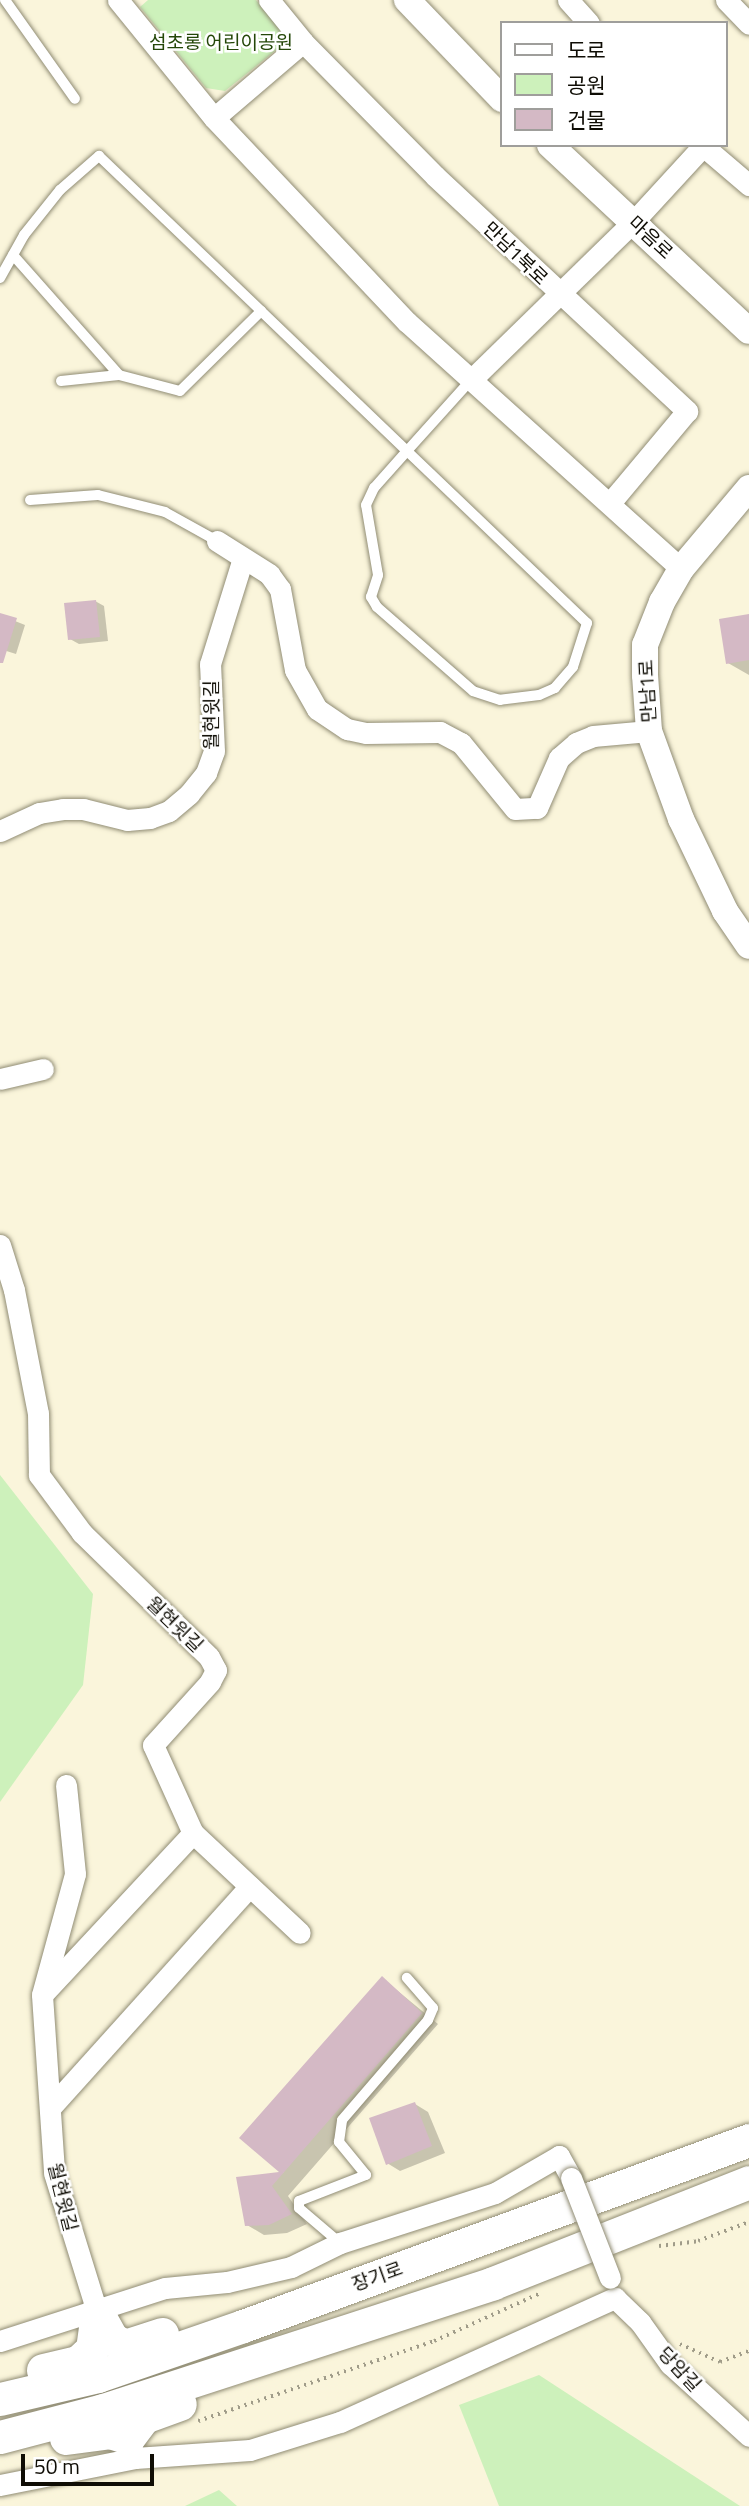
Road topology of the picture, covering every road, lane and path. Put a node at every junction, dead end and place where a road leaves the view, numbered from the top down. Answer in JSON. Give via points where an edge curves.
{"nodes":[{"id":1,"x":5,"y":0,"type":"edge"},
{"id":2,"x":118,"y":0,"type":"edge"},
{"id":3,"x":269,"y":0,"type":"edge"},
{"id":4,"x":407,"y":0,"type":"edge"},
{"id":5,"x":568,"y":0,"type":"edge"},
{"id":6,"x":0,"y":8,"type":"edge"},
{"id":7,"x":12,"y":11,"type":"junction"},
{"id":8,"x":587,"y":21,"type":"edge"},
{"id":9,"x":303,"y":41,"type":"junction"},
{"id":10,"x":500,"y":97,"type":"edge"},
{"id":11,"x":75,"y":99,"type":"dead end"},
{"id":12,"x":214,"y":118,"type":"junction"},
{"id":13,"x":552,"y":147,"type":"edge"},
{"id":14,"x":702,"y":147,"type":"edge"},
{"id":15,"x":704,"y":147,"type":"edge"},
{"id":16,"x":749,"y":185,"type":"edge"},
{"id":17,"x":634,"y":221,"type":"junction"},
{"id":18,"x":13,"y":255,"type":"junction"},
{"id":19,"x":0,"y":278,"type":"edge"},
{"id":20,"x":558,"y":292,"type":"junction"},
{"id":21,"x":261,"y":311,"type":"junction"},
{"id":22,"x":749,"y":331,"type":"edge"},
{"id":23,"x":119,"y":375,"type":"junction"},
{"id":24,"x":471,"y":380,"type":"junction"},
{"id":25,"x":61,"y":381,"type":"dead end"},
{"id":26,"x":407,"y":451,"type":"junction"},
{"id":27,"x":749,"y":488,"type":"edge"},
{"id":28,"x":30,"y":500,"type":"dead end"},
{"id":29,"x":610,"y":503,"type":"junction"},
{"id":30,"x":217,"y":541,"type":"joint"},
{"id":31,"x":243,"y":558,"type":"junction"},
{"id":32,"x":681,"y":569,"type":"junction"},
{"id":33,"x":649,"y":731,"type":"junction"},
{"id":34,"x":0,"y":831,"type":"edge"},
{"id":35,"x":749,"y":946,"type":"edge"},
{"id":36,"x":43,"y":1069,"type":"dead end"},
{"id":37,"x":0,"y":1079,"type":"edge"},
{"id":38,"x":0,"y":1245,"type":"edge"},
{"id":39,"x":66,"y":1786,"type":"dead end"},
{"id":40,"x":193,"y":1832,"type":"junction"},
{"id":41,"x":250,"y":1886,"type":"junction"},
{"id":42,"x":300,"y":1933,"type":"dead end"},
{"id":43,"x":407,"y":1978,"type":"dead end"},
{"id":44,"x":42,"y":1995,"type":"junction"},
{"id":45,"x":51,"y":2107,"type":"junction"},
{"id":46,"x":749,"y":2140,"type":"edge"},
{"id":47,"x":749,"y":2182,"type":"edge"},
{"id":48,"x":749,"y":2222,"type":"edge"},
{"id":49,"x":340,"y":2243,"type":"junction"},
{"id":50,"x":645,"y":2248,"type":"dead end"},
{"id":51,"x":493,"y":2283,"type":"junction"},
{"id":52,"x":612,"y":2288,"type":"junction"},
{"id":53,"x":544,"y":2292,"type":"dead end"},
{"id":54,"x":97,"y":2312,"type":"junction"},
{"id":55,"x":243,"y":2326,"type":"junction"},
{"id":56,"x":0,"y":2341,"type":"edge"},
{"id":57,"x":676,"y":2341,"type":"dead end"},
{"id":58,"x":749,"y":2351,"type":"edge"},
{"id":59,"x":0,"y":2380,"type":"edge"},
{"id":60,"x":0,"y":2399,"type":"edge"},
{"id":61,"x":186,"y":2426,"type":"dead end"},
{"id":62,"x":749,"y":2436,"type":"edge"},
{"id":63,"x":0,"y":2437,"type":"edge"},
{"id":64,"x":131,"y":2448,"type":"junction"},
{"id":65,"x":0,"y":2457,"type":"edge"},
{"id":66,"x":0,"y":2485,"type":"edge"}],
"edges":[{"from":1,"to":7,"type":"lane"},
{"from":2,"to":12,"type":"street"},
{"from":3,"to":9,"type":"street","name":"만남1북로"},
{"from":4,"to":10,"type":"street"},
{"from":5,"to":8,"type":"street"},
{"from":6,"to":7,"type":"lane"},
{"from":7,"to":11,"type":"lane"},
{"from":9,"to":12,"type":"street"},
{"from":9,"to":20,"type":"street","name":"만남1북로"},
{"from":12,"to":24,"type":"street","via":[[407,322]]},
{"from":13,"to":17,"type":"street","name":"마음로"},
{"from":14,"to":17,"type":"street"},
{"from":15,"to":16,"type":"street"},
{"from":17,"to":20,"type":"street"},
{"from":17,"to":22,"type":"street","name":"마음로"},
{"from":18,"to":19,"type":"lane"},
{"from":18,"to":21,"type":"lane","via":[[60,190],[99,156]]},
{"from":18,"to":23,"type":"lane"},
{"from":20,"to":24,"type":"street"},
{"from":20,"to":29,"type":"street","name":"만남1북로","via":[[687,411]]},
{"from":21,"to":23,"type":"lane","via":[[180,391]]},
{"from":21,"to":26,"type":"lane"},
{"from":23,"to":25,"type":"lane"},
{"from":24,"to":26,"type":"lane"},
{"from":24,"to":29,"type":"street"},
{"from":26,"to":26,"type":"lane","via":[[587,623],[573,667],[555,688],[499,699],[473,691],[377,607],[371,597],[379,575],[366,505],[374,488]]},
{"from":27,"to":32,"type":"street","name":"만남1로"},
{"from":28,"to":30,"type":"lane","via":[[98,495],[165,512]]},
{"from":29,"to":32,"type":"street"},
{"from":30,"to":31,"type":"street"},
{"from":31,"to":33,"type":"street","via":[[270,574],[281,589],[295,670],[317,709],[346,729],[366,733],[440,732],[461,743],[515,809],[537,808],[559,758],[576,743],[593,736]]},
{"from":31,"to":34,"type":"street","name":"월현윗길","via":[[210,664],[214,751],[206,772],[189,794],[169,811],[150,818],[127,820],[83,808],[64,809],[39,813]]},
{"from":32,"to":33,"type":"street","name":"만남1로","via":[[645,645]]},
{"from":33,"to":35,"type":"street","name":"만남1로","via":[[681,819],[725,911]]},
{"from":36,"to":37,"type":"street"},
{"from":38,"to":40,"type":"street","name":"월현윗길","via":[[14,1290],[38,1413],[39,1475],[82,1533],[209,1657],[216,1670],[153,1745]]},
{"from":39,"to":44,"type":"street","name":"월현윗길","via":[[75,1874]]},
{"from":40,"to":41,"type":"street"},
{"from":40,"to":44,"type":"street"},
{"from":41,"to":42,"type":"street"},
{"from":41,"to":45,"type":"street"},
{"from":43,"to":49,"type":"lane","via":[[433,2008],[428,2020],[342,2120],[339,2142],[366,2175],[299,2201],[299,2208]]},
{"from":44,"to":45,"type":"street","name":"월현윗길"},
{"from":45,"to":54,"type":"street","name":"월현윗길","via":[[54,2172]]},
{"from":46,"to":55,"type":"main road","name":"장기로"},
{"from":47,"to":51,"type":"main road"},
{"from":48,"to":50,"type":"path","via":[[698,2241]]},
{"from":49,"to":52,"type":"street","bridge":true,"via":[[495,2193],[559,2156]]},
{"from":49,"to":54,"type":"street","via":[[291,2267],[227,2282],[165,2288]]},
{"from":51,"to":63,"type":"main road","via":[[103,2410]]},
{"from":51,"to":64,"type":"main road","via":[[463,2309],[144,2417]]},
{"from":52,"to":62,"type":"street","name":"당암길","via":[[670,2364]]},
{"from":52,"to":64,"type":"street","via":[[340,2422],[250,2450]]},
{"from":53,"to":61,"type":"path","via":[[434,2341]]},
{"from":54,"to":55,"type":"main road","via":[[112,2339],[125,2346],[203,2320]]},
{"from":54,"to":56,"type":"street"},
{"from":54,"to":59,"type":"main road","via":[[92,2349],[78,2362]]},
{"from":55,"to":60,"type":"main road","name":"장기로","via":[[98,2376]]},
{"from":57,"to":58,"type":"path","via":[[720,2362]]},
{"from":64,"to":65,"type":"main road","via":[[110,2432],[81,2434]]},
{"from":64,"to":66,"type":"street"}]}
